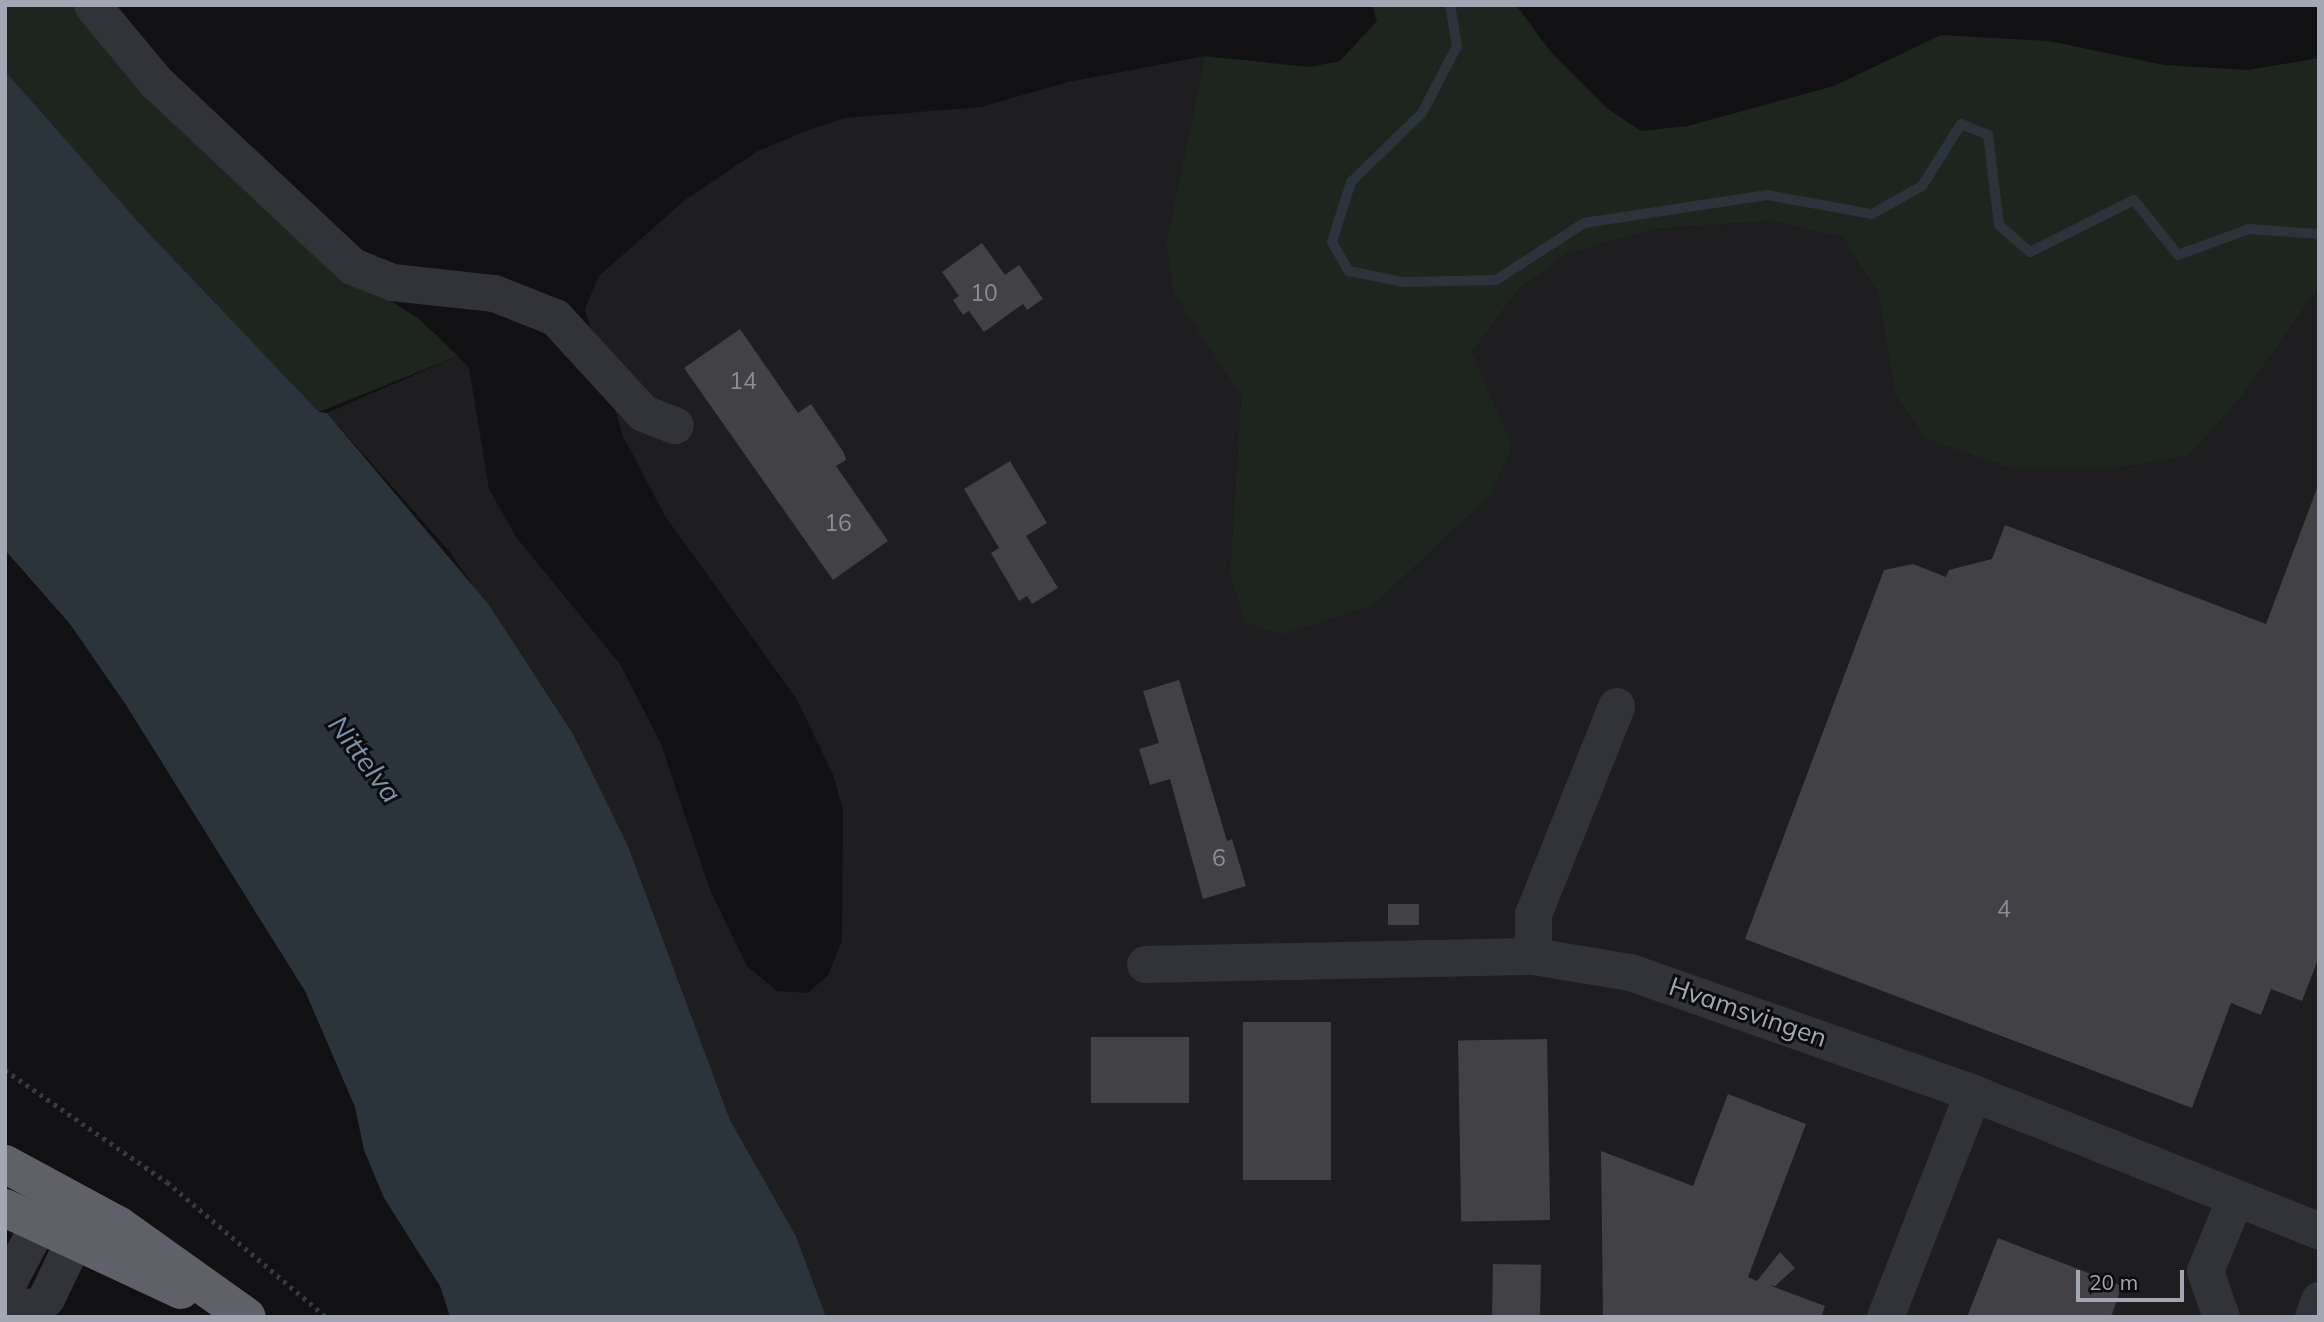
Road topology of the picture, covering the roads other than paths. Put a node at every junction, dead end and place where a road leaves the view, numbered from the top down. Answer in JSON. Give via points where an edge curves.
{"nodes":[{"id":1,"x":92,"y":5,"type":"edge"},
{"id":2,"x":675,"y":425,"type":"dead end"},
{"id":3,"x":1616,"y":706,"type":"dead end"},
{"id":4,"x":1533,"y":956,"type":"junction"},
{"id":5,"x":1145,"y":964,"type":"dead end"},
{"id":6,"x":1973,"y":1093,"type":"junction"},
{"id":7,"x":5,"y":1164,"type":"edge"},
{"id":8,"x":2235,"y":1198,"type":"junction"},
{"id":9,"x":69,"y":1199,"type":"junction"},
{"id":10,"x":22,"y":1217,"type":"edge"},
{"id":11,"x":2319,"y":1231,"type":"edge"},
{"id":12,"x":73,"y":1242,"type":"junction"},
{"id":13,"x":5,"y":1288,"type":"edge"},
{"id":14,"x":5,"y":1302,"type":"edge"},
{"id":15,"x":245,"y":1317,"type":"edge"},
{"id":16,"x":1885,"y":1317,"type":"edge"},
{"id":17,"x":2221,"y":1317,"type":"edge"}],
"edges":[{"from":1,"to":2,"type":"street","via":[[155,81],[352,265],[392,282],[494,293],[555,317],[643,413]]},
{"from":3,"to":4,"type":"street","via":[[1533,914]]},
{"from":4,"to":5,"type":"street","name":"Hvamsvingen"},
{"from":4,"to":6,"type":"street","name":"Hvamsvingen","via":[[1630,972],[1702,994]]},
{"from":6,"to":8,"type":"street","name":"Hvamsvingen"},
{"from":6,"to":16,"type":"street"},
{"from":7,"to":9,"type":"highway"},
{"from":8,"to":11,"type":"street","name":"Hvamsvingen"},
{"from":8,"to":17,"type":"street","via":[[2205,1271]]},
{"from":9,"to":10,"type":"street"},
{"from":9,"to":12,"type":"street"},
{"from":9,"to":15,"type":"highway","via":[[118,1225]]},
{"from":10,"to":12,"type":"highway"},
{"from":10,"to":13,"type":"street"},
{"from":12,"to":14,"type":"street","via":[[34,1309]]},
{"from":12,"to":15,"type":"highway"}]}
